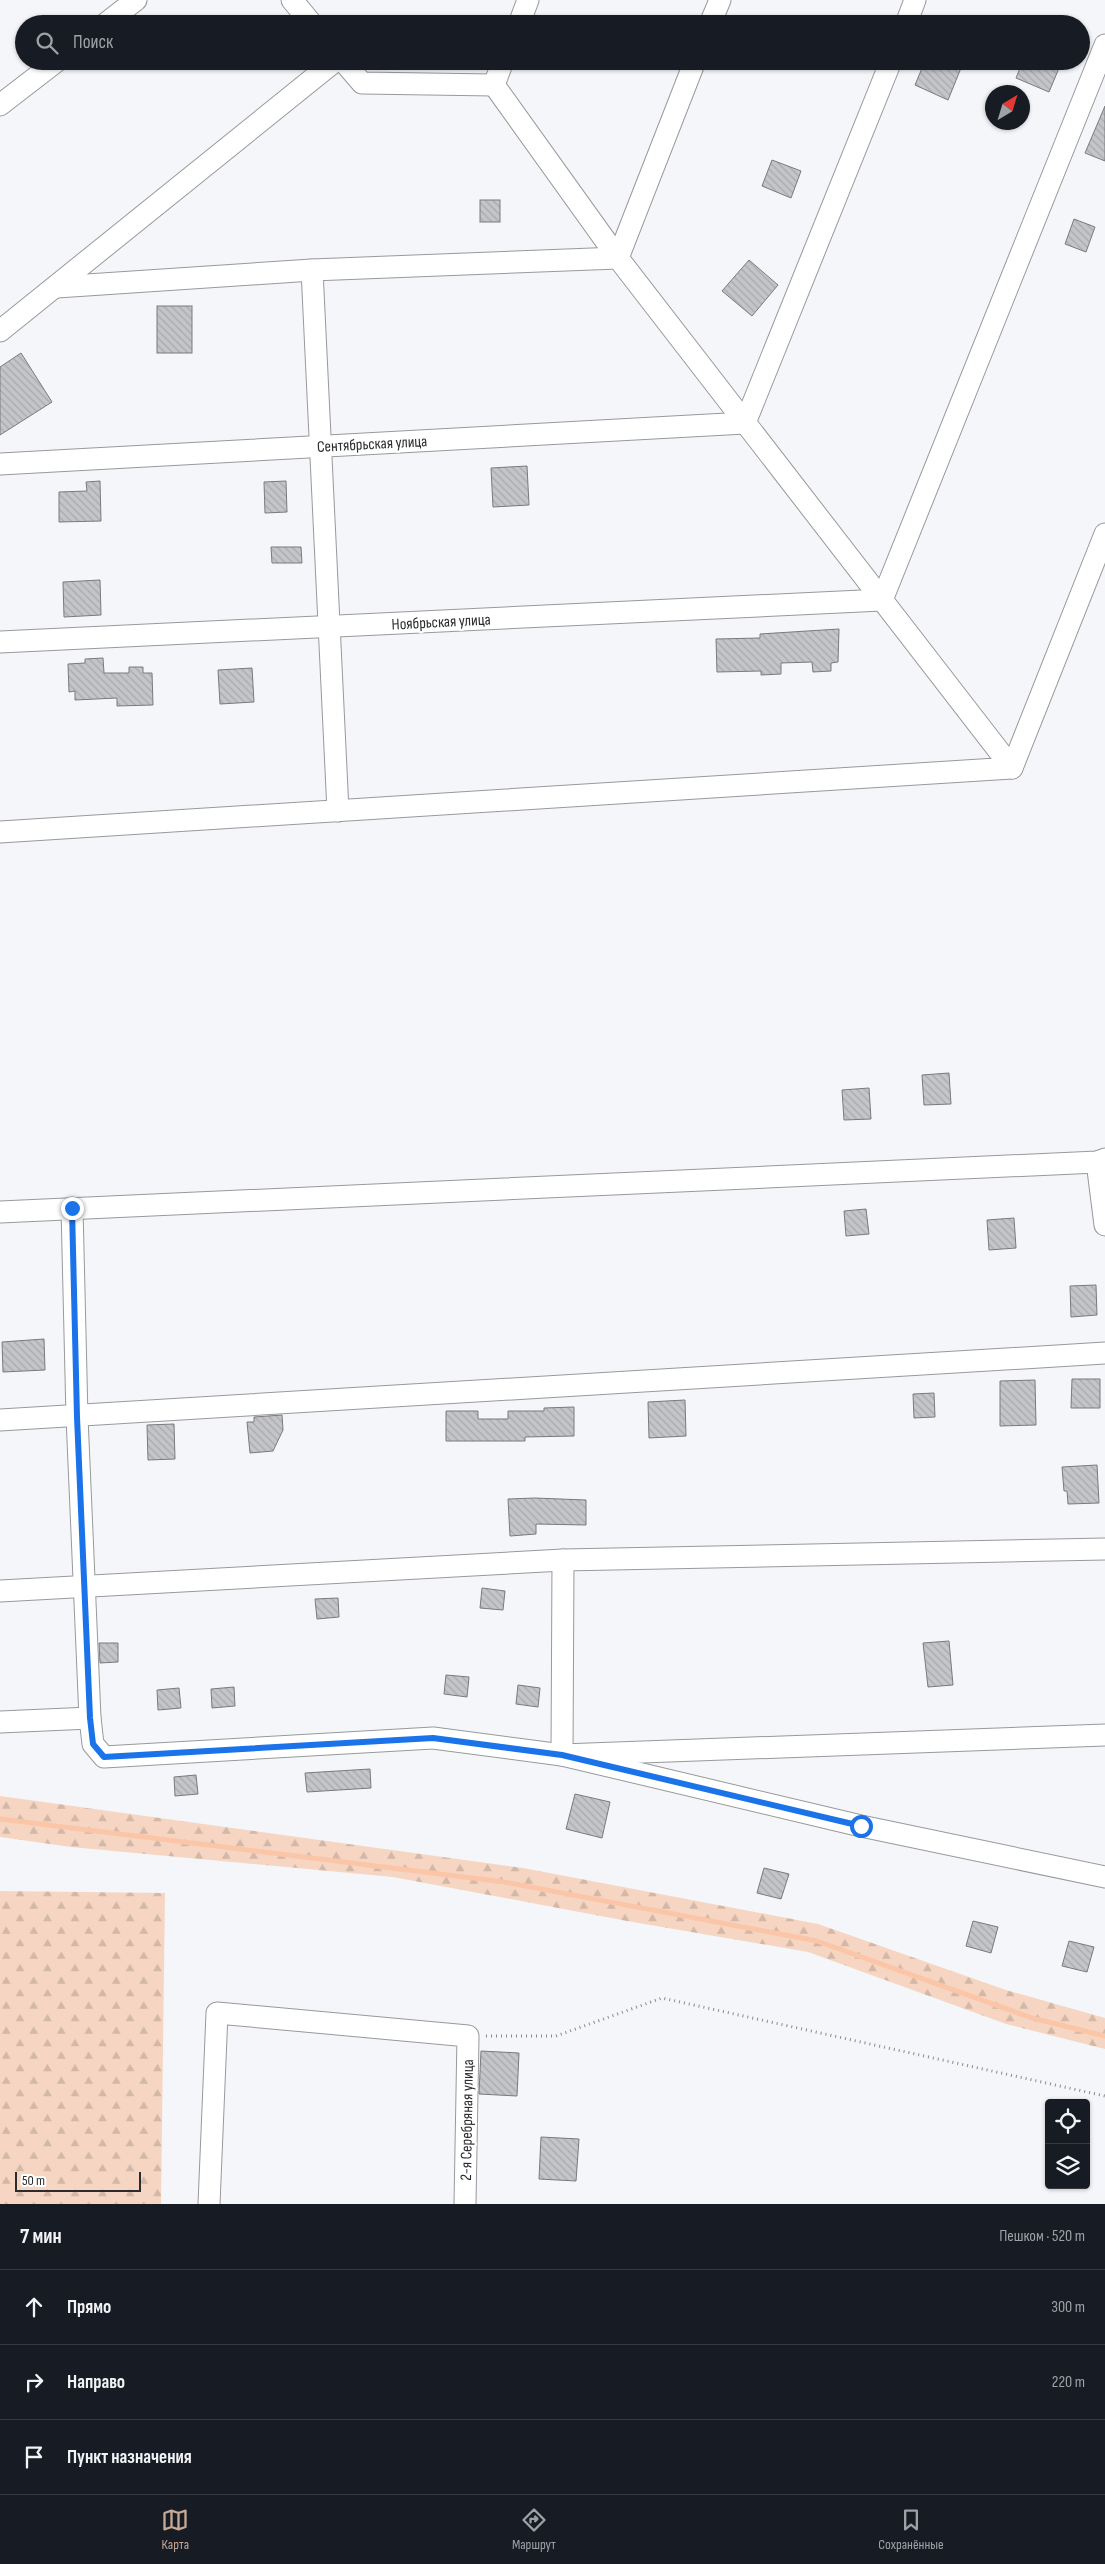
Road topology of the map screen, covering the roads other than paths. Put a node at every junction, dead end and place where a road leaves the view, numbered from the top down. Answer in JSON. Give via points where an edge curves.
{"nodes":[{"id":1,"x":136,"y":0,"type":"edge"},
{"id":2,"x":292,"y":0,"type":"edge"},
{"id":3,"x":528,"y":0,"type":"edge"},
{"id":4,"x":720,"y":0,"type":"edge"},
{"id":5,"x":915,"y":0,"type":"edge"},
{"id":6,"x":117,"y":15,"type":"edge"},
{"id":7,"x":304,"y":15,"type":"edge"},
{"id":8,"x":522,"y":15,"type":"edge"},
{"id":9,"x":714,"y":15,"type":"edge"},
{"id":10,"x":909,"y":15,"type":"edge"},
{"id":11,"x":1105,"y":45,"type":"edge"},
{"id":12,"x":45,"y":70,"type":"edge"},
{"id":13,"x":324,"y":70,"type":"edge"},
{"id":14,"x":351,"y":70,"type":"edge"},
{"id":15,"x":500,"y":70,"type":"edge"},
{"id":16,"x":691,"y":70,"type":"edge"},
{"id":17,"x":887,"y":70,"type":"edge"},
{"id":18,"x":494,"y":85,"type":"junction"},
{"id":19,"x":0,"y":105,"type":"edge"},
{"id":20,"x":618,"y":258,"type":"junction"},
{"id":21,"x":312,"y":270,"type":"junction"},
{"id":22,"x":56,"y":287,"type":"junction"},
{"id":23,"x":0,"y":331,"type":"edge"},
{"id":24,"x":745,"y":423,"type":"junction"},
{"id":25,"x":320,"y":446,"type":"junction"},
{"id":26,"x":0,"y":464,"type":"edge"},
{"id":27,"x":1105,"y":534,"type":"edge"},
{"id":28,"x":882,"y":600,"type":"junction"},
{"id":29,"x":329,"y":626,"type":"junction"},
{"id":30,"x":0,"y":642,"type":"edge"},
{"id":31,"x":1012,"y":768,"type":"junction"},
{"id":32,"x":338,"y":811,"type":"junction"},
{"id":33,"x":0,"y":832,"type":"edge"},
{"id":34,"x":1101,"y":1160,"type":"edge"},
{"id":35,"x":72,"y":1208,"type":"junction"},
{"id":36,"x":0,"y":1212,"type":"edge"},
{"id":37,"x":1105,"y":1225,"type":"edge"},
{"id":38,"x":1105,"y":1353,"type":"edge"},
{"id":39,"x":77,"y":1417,"type":"junction"},
{"id":40,"x":0,"y":1420,"type":"edge"},
{"id":41,"x":1105,"y":1549,"type":"edge"},
{"id":42,"x":563,"y":1560,"type":"junction"},
{"id":43,"x":85,"y":1588,"type":"junction"},
{"id":44,"x":0,"y":1591,"type":"edge"},
{"id":45,"x":90,"y":1718,"type":"junction"},
{"id":46,"x":0,"y":1722,"type":"edge"},
{"id":47,"x":1105,"y":1735,"type":"edge"},
{"id":48,"x":562,"y":1755,"type":"junction"},
{"id":49,"x":1105,"y":1877,"type":"edge"},
{"id":50,"x":209,"y":2204,"type":"edge"},
{"id":51,"x":464,"y":2204,"type":"edge"}],
"edges":[{"from":1,"to":6,"type":"street"},
{"from":2,"to":7,"type":"street"},
{"from":3,"to":8,"type":"street"},
{"from":4,"to":9,"type":"street"},
{"from":5,"to":10,"type":"street"},
{"from":11,"to":28,"type":"street"},
{"from":12,"to":19,"type":"street"},
{"from":13,"to":22,"type":"street"},
{"from":14,"to":18,"type":"street","via":[[362,83]]},
{"from":15,"to":18,"type":"street"},
{"from":16,"to":20,"type":"street"},
{"from":17,"to":24,"type":"street"},
{"from":18,"to":20,"type":"street"},
{"from":20,"to":21,"type":"street"},
{"from":20,"to":24,"type":"street"},
{"from":21,"to":22,"type":"street"},
{"from":21,"to":25,"type":"street"},
{"from":22,"to":23,"type":"street"},
{"from":24,"to":25,"type":"street","name":"Сентябрьская улица"},
{"from":24,"to":28,"type":"street"},
{"from":25,"to":26,"type":"street","name":"Сентябрьская улица"},
{"from":25,"to":29,"type":"street"},
{"from":27,"to":31,"type":"street"},
{"from":28,"to":29,"type":"street","name":"Ноябрьская улица"},
{"from":28,"to":31,"type":"street"},
{"from":29,"to":30,"type":"street","name":"Ноябрьская улица"},
{"from":29,"to":32,"type":"street"},
{"from":31,"to":32,"type":"street"},
{"from":32,"to":33,"type":"street"},
{"from":34,"to":35,"type":"street"},
{"from":34,"to":37,"type":"street"},
{"from":35,"to":36,"type":"street"},
{"from":35,"to":39,"type":"street"},
{"from":38,"to":39,"type":"street"},
{"from":39,"to":40,"type":"street"},
{"from":39,"to":43,"type":"street"},
{"from":41,"to":42,"type":"street"},
{"from":42,"to":43,"type":"street"},
{"from":42,"to":48,"type":"street"},
{"from":43,"to":44,"type":"street"},
{"from":43,"to":45,"type":"street"},
{"from":45,"to":46,"type":"street"},
{"from":45,"to":48,"type":"street","via":[[93,1744],[104,1757],[433,1738]]},
{"from":47,"to":48,"type":"street"},
{"from":48,"to":49,"type":"street","via":[[861,1826]]},
{"from":50,"to":51,"type":"street","name":"2-я Серебряная улица","via":[[217,2013],[468,2036]]}]}
